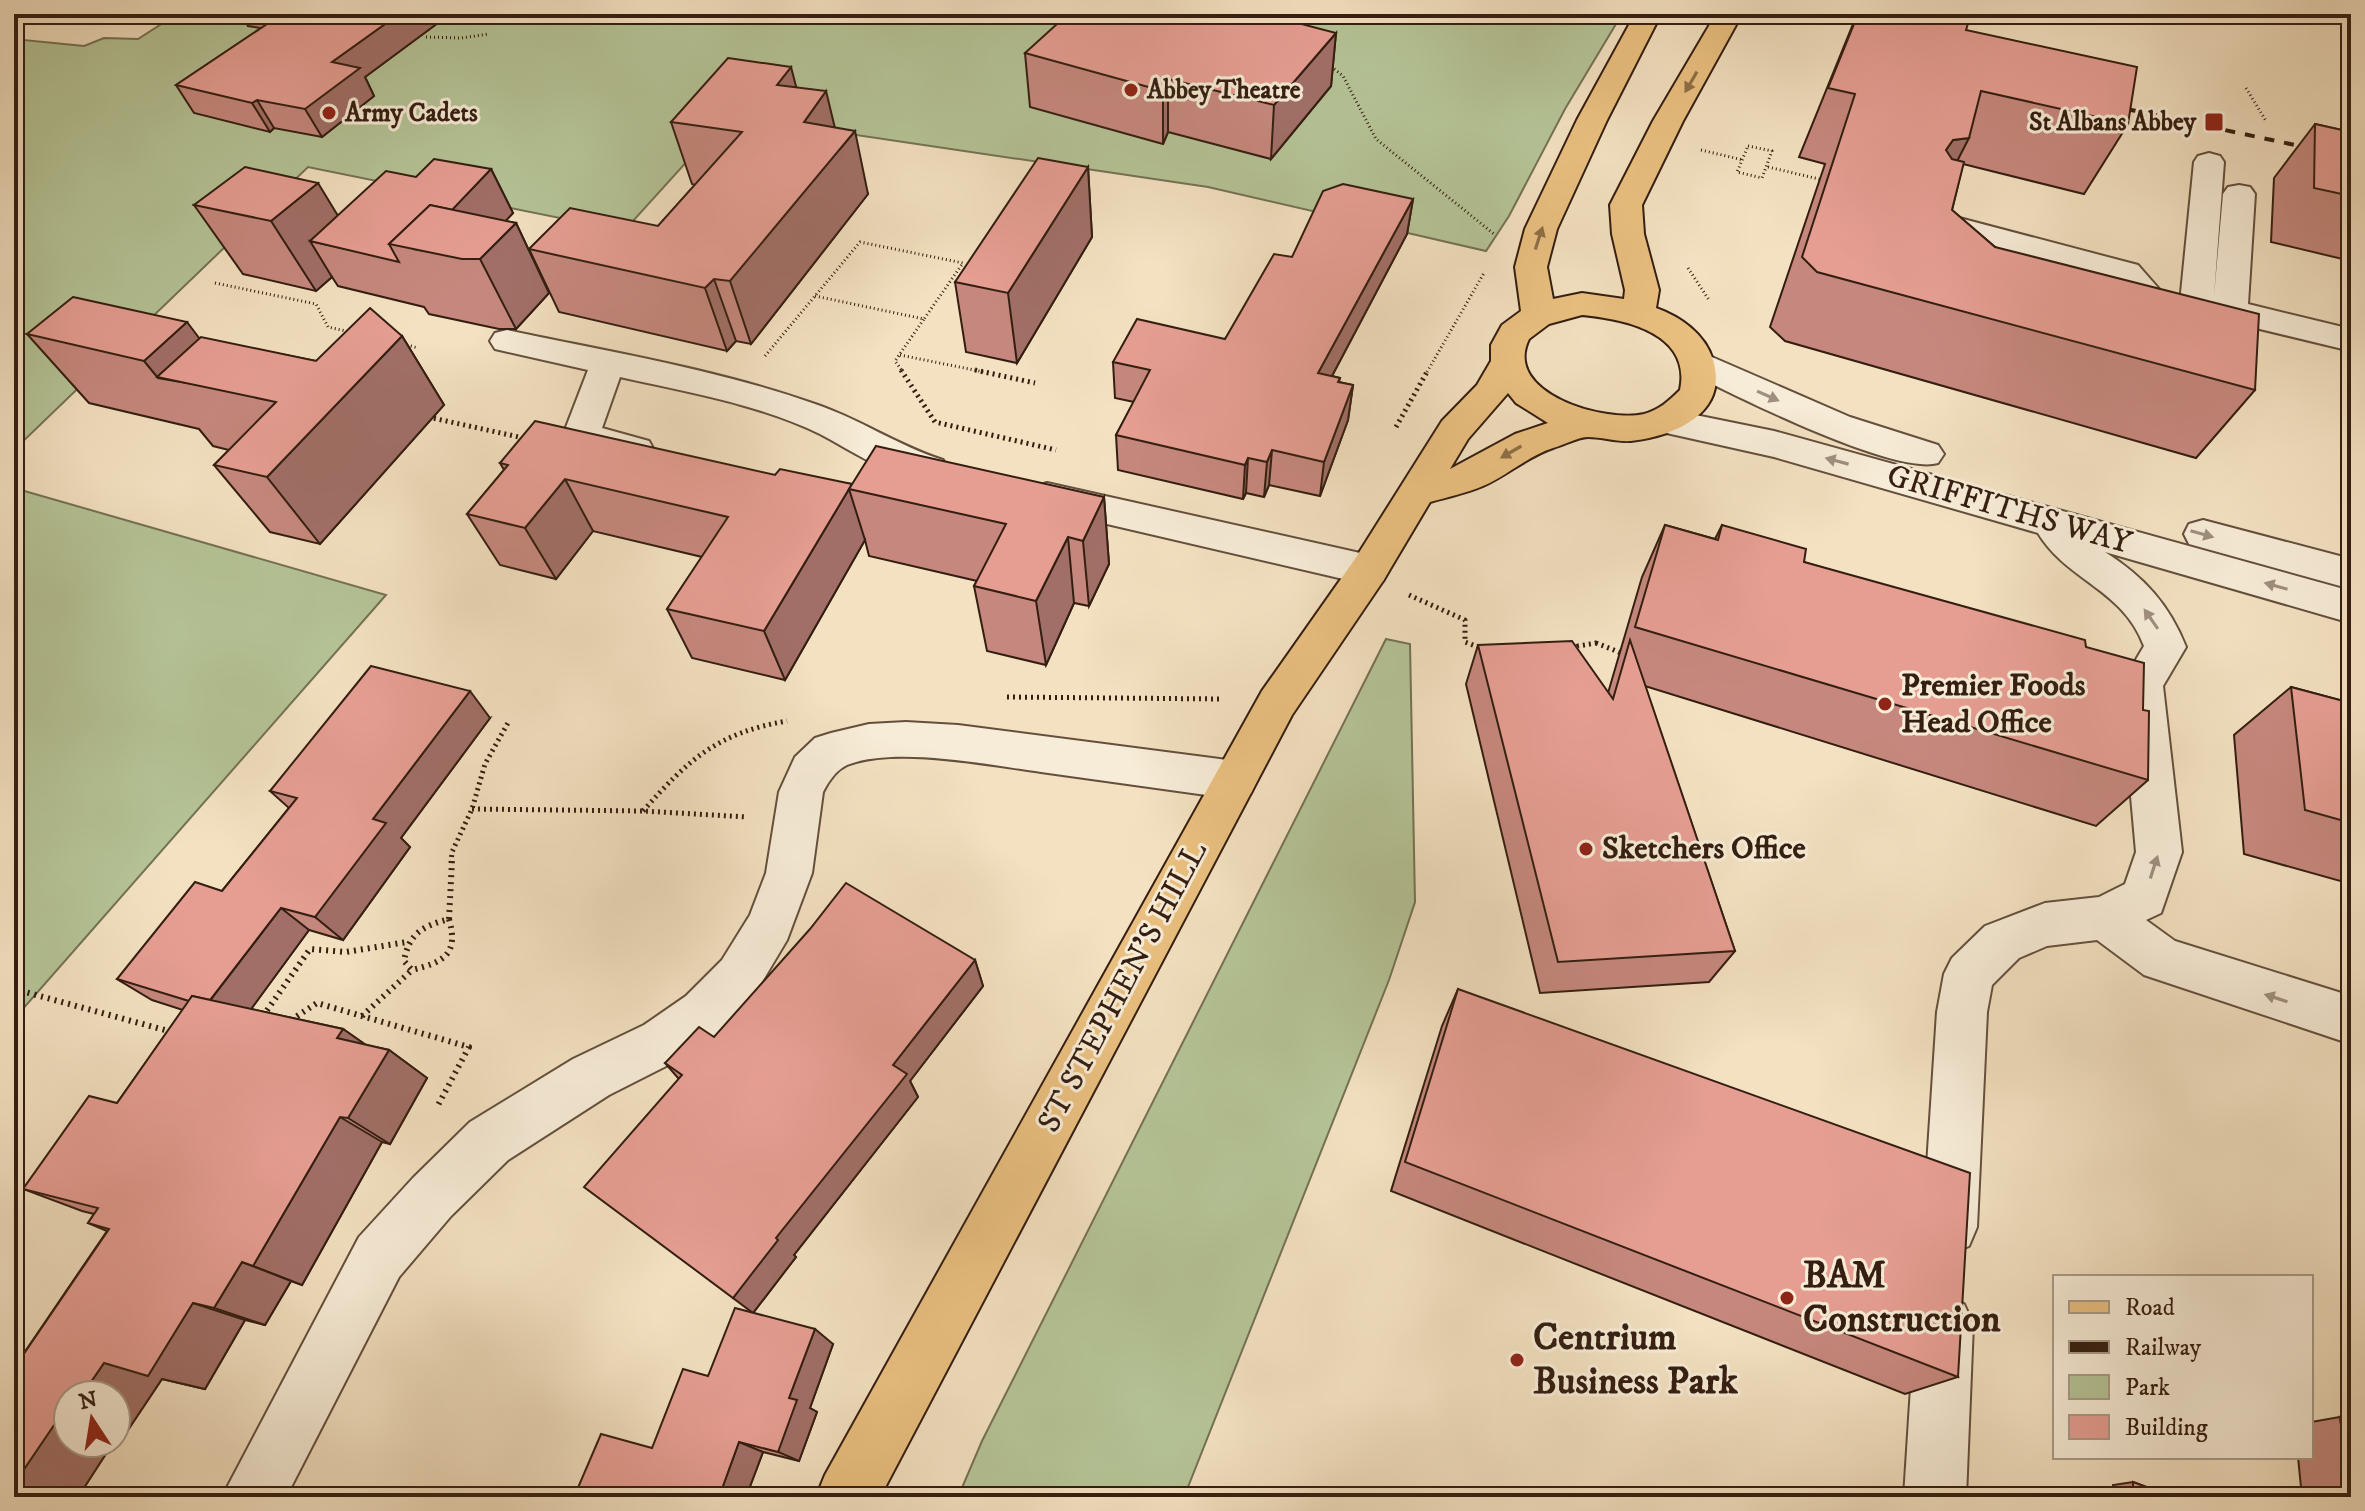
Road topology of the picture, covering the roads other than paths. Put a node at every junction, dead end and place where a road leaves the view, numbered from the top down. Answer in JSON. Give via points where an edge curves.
{"nodes":[{"id":1,"x":1648,"y":14,"type":"edge"},
{"id":2,"x":1729,"y":14,"type":"edge"},
{"id":3,"x":2209,"y":162,"type":"dead end"},
{"id":4,"x":2239,"y":194,"type":"dead end"},
{"id":5,"x":1929,"y":220,"type":"edge"},
{"id":6,"x":2197,"y":303,"type":"junction"},
{"id":7,"x":2231,"y":310,"type":"junction"},
{"id":8,"x":1639,"y":313,"type":"junction"},
{"id":9,"x":1538,"y":314,"type":"junction"},
{"id":10,"x":2351,"y":340,"type":"edge"},
{"id":11,"x":507,"y":341,"type":"dead end"},
{"id":12,"x":608,"y":363,"type":"junction"},
{"id":13,"x":1507,"y":363,"type":"junction"},
{"id":14,"x":1698,"y":363,"type":"junction"},
{"id":15,"x":1666,"y":421,"type":"junction"},
{"id":16,"x":1583,"y":425,"type":"junction"},
{"id":17,"x":673,"y":459,"type":"edge"},
{"id":18,"x":900,"y":463,"type":"junction"},
{"id":19,"x":966,"y":478,"type":"edge"},
{"id":20,"x":874,"y":490,"type":"edge"},
{"id":21,"x":1022,"y":491,"type":"edge"},
{"id":22,"x":1420,"y":491,"type":"junction"},
{"id":23,"x":2051,"y":521,"type":"junction"},
{"id":24,"x":1369,"y":570,"type":"junction"},
{"id":25,"x":2351,"y":574,"type":"edge"},
{"id":26,"x":2351,"y":607,"type":"edge"},
{"id":27,"x":1235,"y":780,"type":"junction"},
{"id":28,"x":2104,"y":918,"type":"junction"},
{"id":29,"x":2351,"y":1020,"type":"edge"},
{"id":30,"x":253,"y":1497,"type":"edge"},
{"id":31,"x":847,"y":1497,"type":"edge"},
{"id":32,"x":1935,"y":1497,"type":"edge"}],
"edges":[{"from":9,"to":1,"type":"main road","one_way":true,"via":[[1531,267],[1541,229]]},
{"from":2,"to":8,"type":"main road","one_way":true,"via":[[1626,205],[1642,290]]},
{"from":3,"to":6,"type":"street"},
{"from":4,"to":7,"type":"street"},
{"from":5,"to":6,"type":"street","via":[[2134,290]]},
{"from":6,"to":7,"type":"street"},
{"from":7,"to":10,"type":"street","via":[[2278,333]]},
{"from":8,"to":9,"type":"main road","via":[[1582,304]]},
{"from":8,"to":14,"type":"main road","via":[[1673,332]]},
{"from":9,"to":13,"type":"main road","via":[[1515,331]]},
{"from":11,"to":12,"type":"street"},
{"from":12,"to":17,"type":"street","via":[[581,435]]},
{"from":12,"to":18,"type":"street","via":[[804,413]]},
{"from":13,"to":16,"type":"main road","via":[[1523,392],[1556,415]]},
{"from":13,"to":22,"type":"main road","name":"ST STEPHEN'S HILL","via":[[1490,393],[1455,430]]},
{"from":14,"to":15,"type":"main road","via":[[1695,397]]},
{"from":14,"to":25,"type":"street","name":"GRIFFITHS WAY","one_way":true,"via":[[1881,443]]},
{"from":15,"to":16,"type":"main road","via":[[1618,429]]},
{"from":23,"to":15,"type":"street","name":"GRIFFITHS WAY","one_way":true,"via":[[1774,444]]},
{"from":16,"to":22,"type":"main road","one_way":true,"via":[[1528,443],[1469,477]]},
{"from":18,"to":19,"type":"street"},
{"from":18,"to":20,"type":"street","via":[[885,485]]},
{"from":21,"to":24,"type":"street"},
{"from":22,"to":24,"type":"main road","name":"ST STEPHEN'S HILL"},
{"from":26,"to":23,"type":"street","name":"GRIFFITHS WAY","one_way":true},
{"from":28,"to":23,"type":"street","one_way":true,"via":[[2144,898],[2159,852],[2142,685],[2165,647],[2157,625],[2128,590],[2071,549]]},
{"from":24,"to":27,"type":"main road","name":"ST STEPHEN'S HILL","via":[[1277,703]]},
{"from":27,"to":30,"type":"street","via":[[958,743],[869,742],[831,751],[811,770],[801,792],[789,873],[775,912],[739,976],[704,1013],[662,1042],[568,1090],[489,1141],[432,1197],[379,1257]]},
{"from":27,"to":31,"type":"main road","name":"ST STEPHEN'S HILL"},
{"from":29,"to":28,"type":"street","one_way":true,"via":[[2161,959]]},
{"from":28,"to":32,"type":"street","via":[[2045,925],[2002,942],[1969,974],[1962,1012]]}]}
